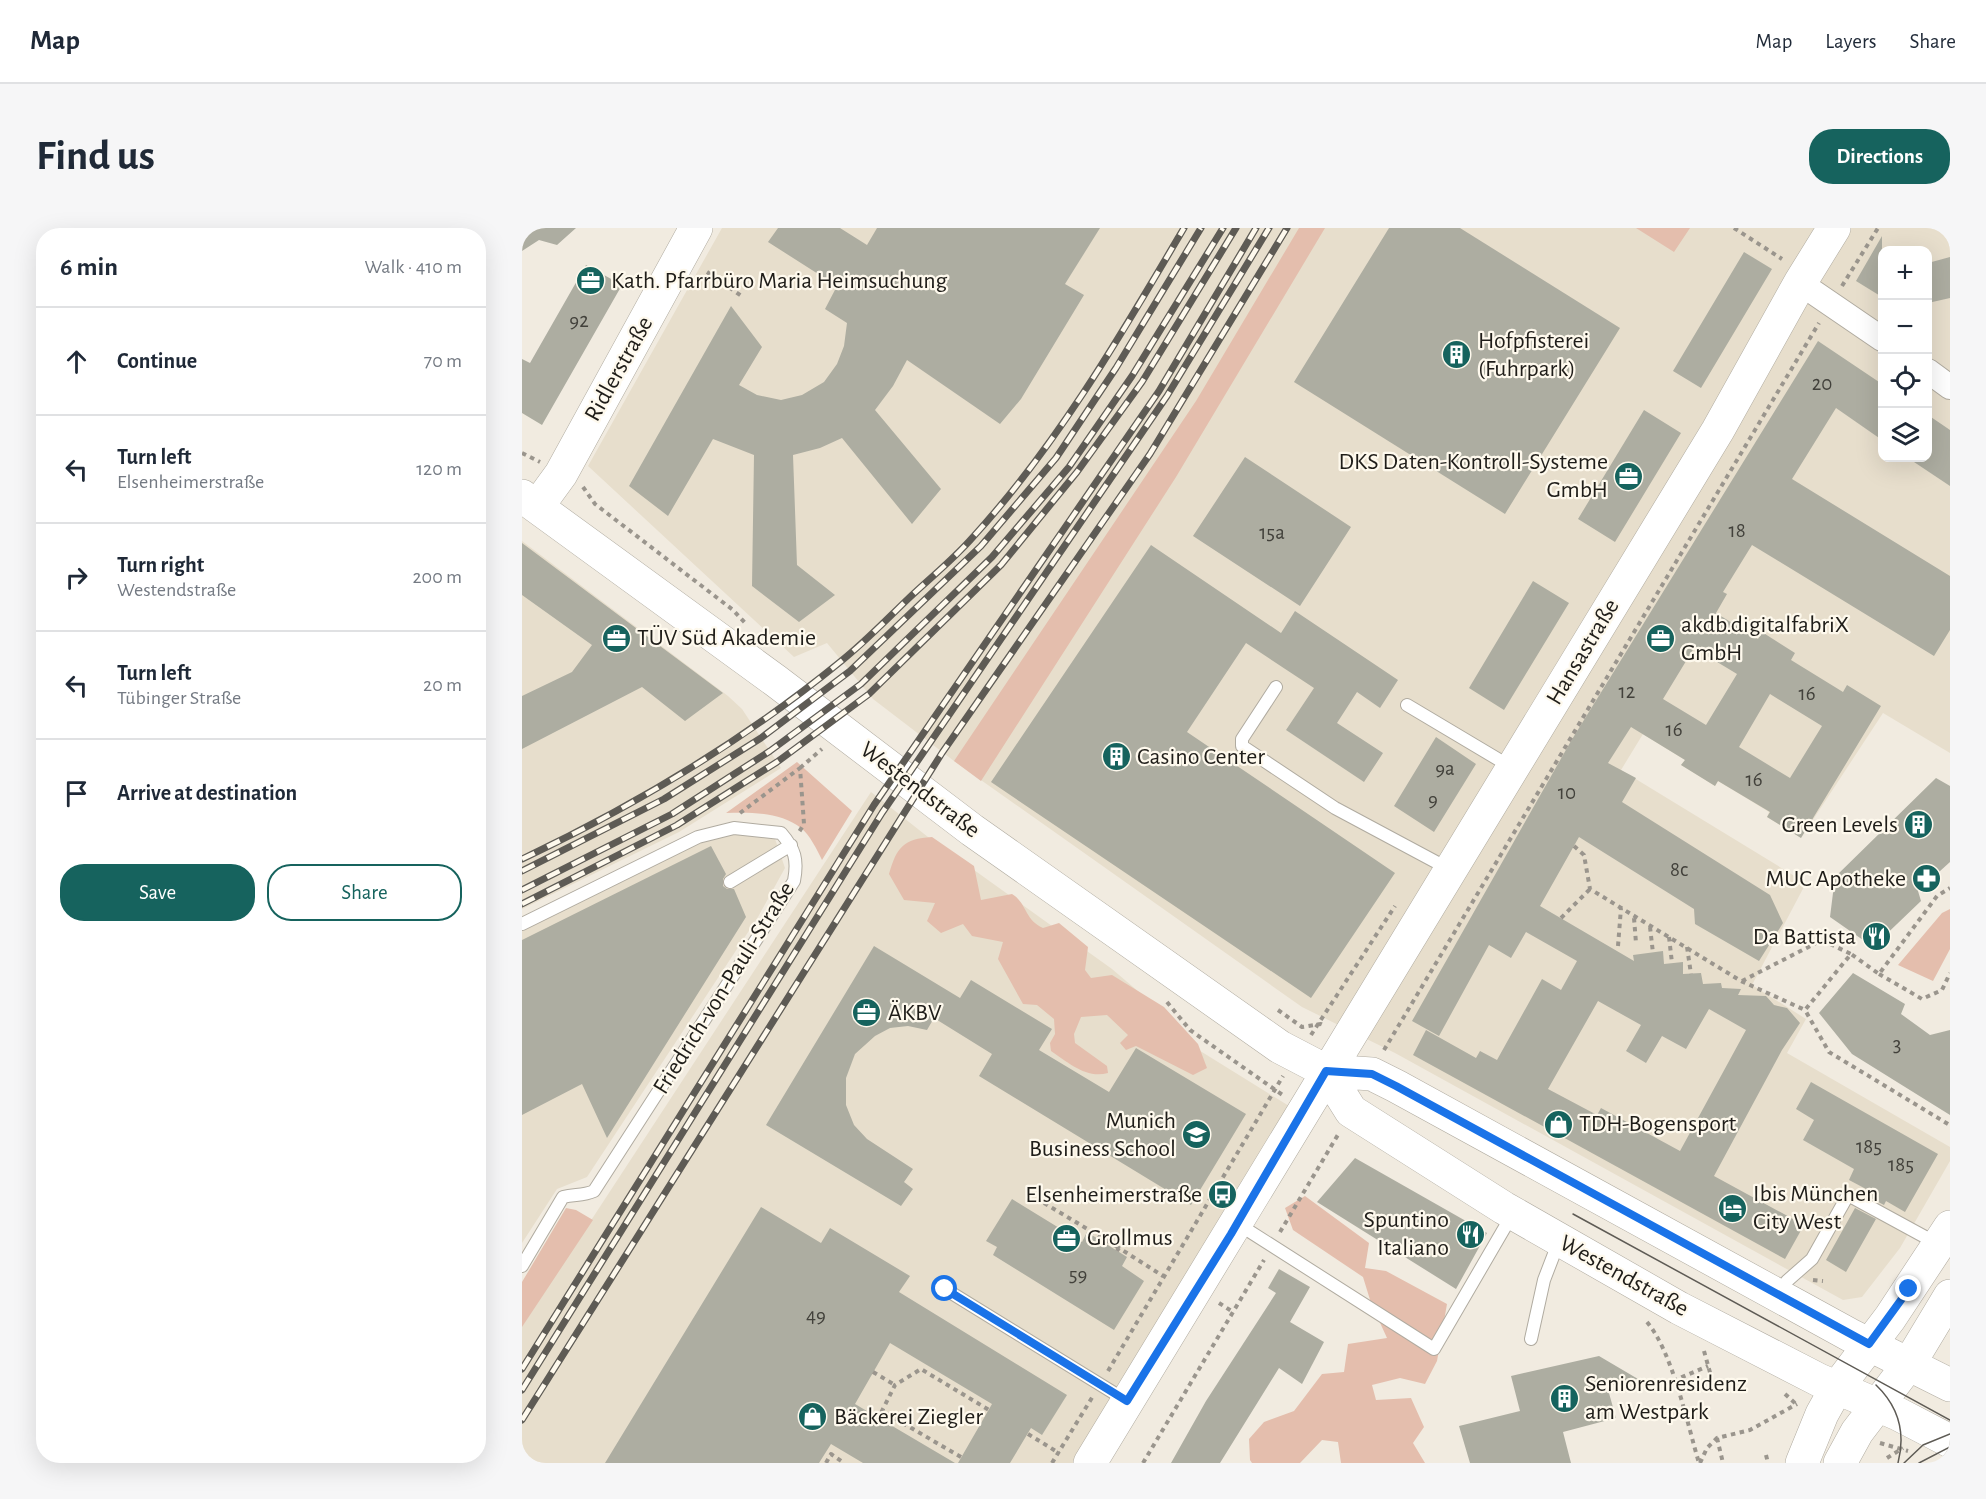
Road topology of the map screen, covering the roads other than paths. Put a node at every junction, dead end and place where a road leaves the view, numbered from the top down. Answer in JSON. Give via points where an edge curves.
{"nodes":[{"id":1,"x":696,"y":228,"type":"edge"},
{"id":2,"x":1834,"y":228,"type":"edge"},
{"id":3,"x":1791,"y":271,"type":"junction"},
{"id":4,"x":1878,"y":336,"type":"edge"},
{"id":5,"x":1932,"y":374,"type":"edge"},
{"id":6,"x":1950,"y":387,"type":"edge"},
{"id":7,"x":530,"y":502,"type":"edge"},
{"id":8,"x":1276,"y":687,"type":"dead end"},
{"id":9,"x":1407,"y":705,"type":"dead end"},
{"id":10,"x":1512,"y":768,"type":"junction"},
{"id":11,"x":791,"y":845,"type":"junction"},
{"id":12,"x":1450,"y":870,"type":"junction"},
{"id":13,"x":730,"y":882,"type":"dead end"},
{"id":14,"x":522,"y":924,"type":"edge"},
{"id":15,"x":1326,"y":1071,"type":"junction"},
{"id":16,"x":1513,"y":1213,"type":"junction"},
{"id":17,"x":1237,"y":1223,"type":"junction"},
{"id":18,"x":1944,"y":1236,"type":"edge"},
{"id":19,"x":1560,"y":1240,"type":"junction"},
{"id":20,"x":522,"y":1266,"type":"edge"},
{"id":21,"x":945,"y":1289,"type":"dead end"},
{"id":22,"x":1778,"y":1295,"type":"junction"},
{"id":23,"x":1950,"y":1296,"type":"edge"},
{"id":24,"x":1531,"y":1339,"type":"dead end"},
{"id":25,"x":1863,"y":1352,"type":"junction"},
{"id":26,"x":1893,"y":1384,"type":"junction"},
{"id":27,"x":1950,"y":1385,"type":"edge"},
{"id":28,"x":1836,"y":1389,"type":"junction"},
{"id":29,"x":1113,"y":1394,"type":"junction"},
{"id":30,"x":1950,"y":1442,"type":"edge"},
{"id":31,"x":1090,"y":1463,"type":"edge"},
{"id":32,"x":1802,"y":1463,"type":"edge"},
{"id":33,"x":1840,"y":1463,"type":"edge"}],
"edges":[{"from":1,"to":7,"type":"main road","name":"Ridlerstraße","via":[[561,474]]},
{"from":2,"to":3,"type":"main road","name":"Hansastraße"},
{"from":3,"to":4,"type":"street"},
{"from":3,"to":10,"type":"main road","name":"Hansastraße","via":[[1739,395]]},
{"from":5,"to":6,"type":"street"},
{"from":7,"to":15,"type":"main road","name":"Westendstraße","via":[[972,830],[1280,1047]]},
{"from":8,"to":12,"type":"lane","via":[[1242,739],[1242,746],[1335,808]]},
{"from":9,"to":10,"type":"lane"},
{"from":10,"to":12,"type":"main road","name":"Hansastraße"},
{"from":11,"to":13,"type":"lane"},
{"from":11,"to":14,"type":"lane","name":"Friedrich-von-Pauli-Straße","via":[[781,832],[734,828],[698,837]]},
{"from":11,"to":20,"type":"lane","name":"Friedrich-von-Pauli-Straße","via":[[798,862],[794,881],[594,1191],[563,1197]]},
{"from":12,"to":15,"type":"main road","name":"Hansastraße"},
{"from":15,"to":16,"type":"main road","name":"Westendstraße","via":[[1351,1111]]},
{"from":15,"to":17,"type":"main road"},
{"from":15,"to":22,"type":"main road","name":"Westendstraße","via":[[1372,1074]]},
{"from":16,"to":17,"type":"lane","via":[[1434,1350]]},
{"from":16,"to":19,"type":"main road","name":"Westendstraße"},
{"from":17,"to":29,"type":"main road"},
{"from":18,"to":22,"type":"lane","via":[[1848,1196],[1812,1258]]},
{"from":18,"to":25,"type":"main road"},
{"from":19,"to":24,"type":"lane","via":[[1544,1280]]},
{"from":19,"to":28,"type":"main road","name":"Westendstraße","via":[[1679,1308]]},
{"from":21,"to":29,"type":"lane"},
{"from":22,"to":25,"type":"main road","name":"Westendstraße"},
{"from":23,"to":26,"type":"main road"},
{"from":25,"to":26,"type":"main road","name":"Westendstraße"},
{"from":25,"to":28,"type":"main road"},
{"from":26,"to":27,"type":"main road","name":"Westendstraße"},
{"from":26,"to":28,"type":"main road","name":"Westendstraße"},
{"from":26,"to":30,"type":"main road","name":"Westendstraße"},
{"from":26,"to":33,"type":"main road"},
{"from":28,"to":32,"type":"main road"},
{"from":29,"to":31,"type":"main road"}]}
